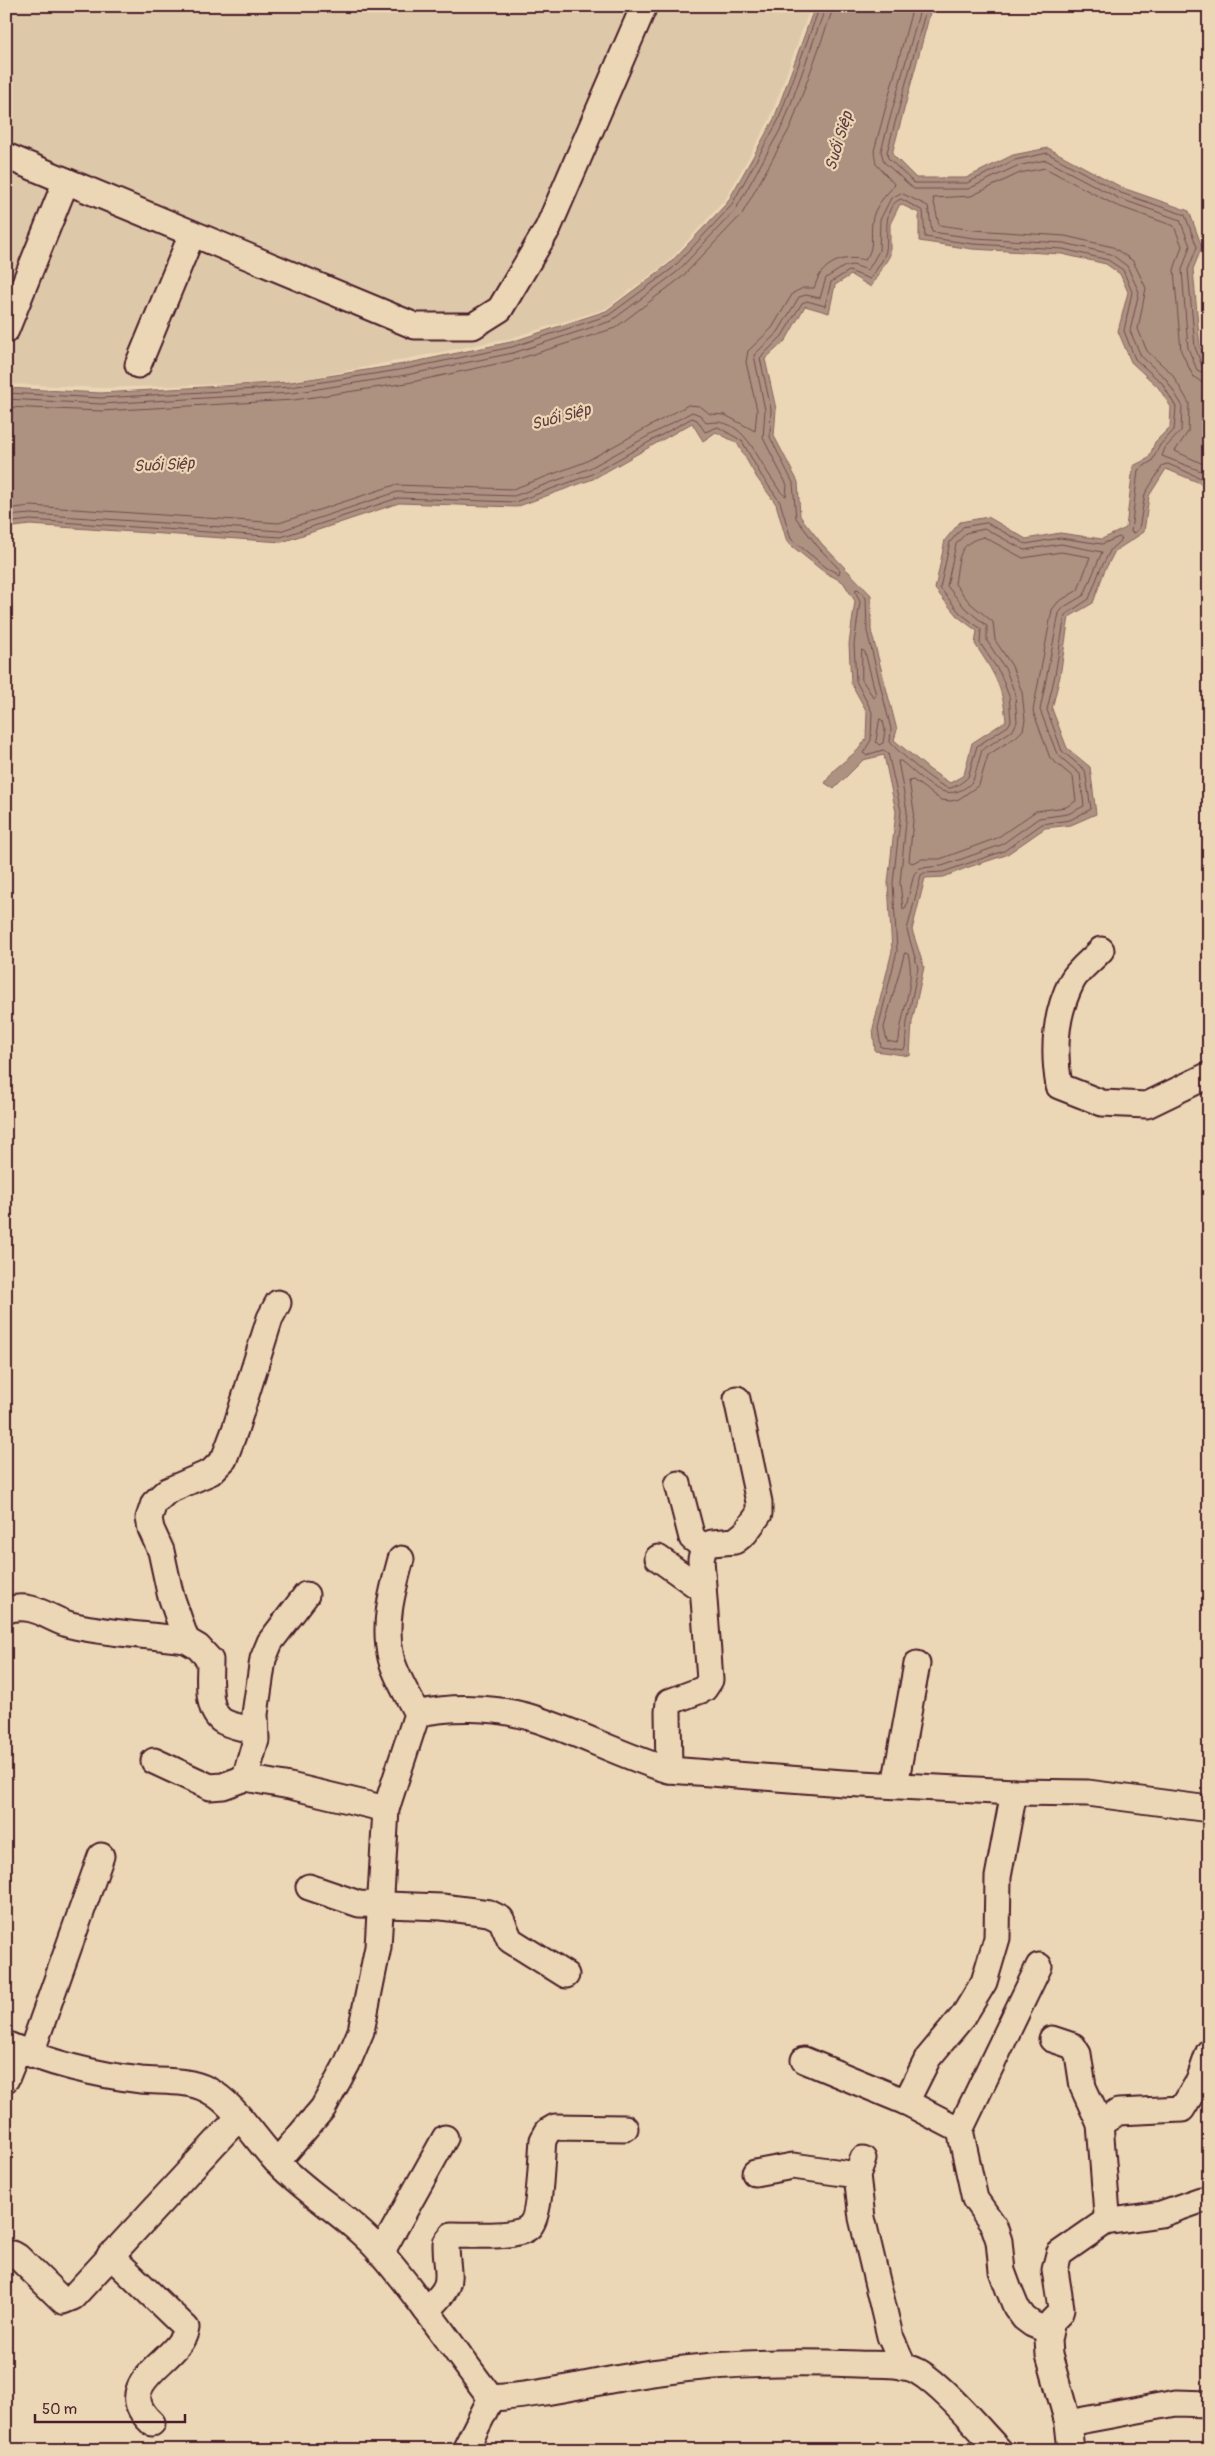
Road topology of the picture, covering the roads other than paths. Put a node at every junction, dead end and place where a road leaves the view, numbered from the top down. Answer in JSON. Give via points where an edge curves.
{"nodes":[{"id":1,"x":644,"y":6,"type":"edge"},
{"id":2,"x":6,"y":156,"type":"edge"},
{"id":3,"x":66,"y":181,"type":"junction"},
{"id":4,"x":192,"y":234,"type":"junction"},
{"id":5,"x":6,"y":330,"type":"edge"},
{"id":6,"x":138,"y":365,"type":"dead end"},
{"id":7,"x":1101,"y":950,"type":"dead end"},
{"id":8,"x":1209,"y":1075,"type":"edge"},
{"id":9,"x":278,"y":1303,"type":"dead end"},
{"id":10,"x":736,"y":1398,"type":"dead end"},
{"id":11,"x":678,"y":1484,"type":"dead end"},
{"id":12,"x":704,"y":1547,"type":"junction"},
{"id":13,"x":658,"y":1558,"type":"dead end"},
{"id":14,"x":400,"y":1559,"type":"dead end"},
{"id":15,"x":702,"y":1590,"type":"junction"},
{"id":16,"x":306,"y":1595,"type":"dead end"},
{"id":17,"x":6,"y":1610,"type":"edge"},
{"id":18,"x":186,"y":1640,"type":"junction"},
{"id":19,"x":917,"y":1664,"type":"dead end"},
{"id":20,"x":417,"y":1714,"type":"junction"},
{"id":21,"x":255,"y":1731,"type":"junction"},
{"id":22,"x":154,"y":1761,"type":"dead end"},
{"id":23,"x":669,"y":1770,"type":"junction"},
{"id":24,"x":245,"y":1778,"type":"junction"},
{"id":25,"x":895,"y":1785,"type":"junction"},
{"id":26,"x":1014,"y":1792,"type":"junction"},
{"id":27,"x":386,"y":1808,"type":"junction"},
{"id":28,"x":1209,"y":1809,"type":"edge"},
{"id":29,"x":101,"y":1856,"type":"dead end"},
{"id":30,"x":308,"y":1887,"type":"dead end"},
{"id":31,"x":382,"y":1906,"type":"junction"},
{"id":32,"x":1039,"y":1966,"type":"dead end"},
{"id":33,"x":566,"y":1975,"type":"dead end"},
{"id":34,"x":1052,"y":2039,"type":"dead end"},
{"id":35,"x":19,"y":2049,"type":"edge"},
{"id":36,"x":1209,"y":2052,"type":"edge"},
{"id":37,"x":804,"y":2060,"type":"dead end"},
{"id":38,"x":6,"y":2079,"type":"edge"},
{"id":39,"x":906,"y":2102,"type":"junction"},
{"id":40,"x":239,"y":2117,"type":"junction"},
{"id":41,"x":1100,"y":2124,"type":"junction"},
{"id":42,"x":625,"y":2128,"type":"dead end"},
{"id":43,"x":960,"y":2130,"type":"junction"},
{"id":44,"x":445,"y":2138,"type":"dead end"},
{"id":45,"x":277,"y":2162,"type":"junction"},
{"id":46,"x":755,"y":2173,"type":"dead end"},
{"id":47,"x":1209,"y":2200,"type":"edge"},
{"id":48,"x":1105,"y":2222,"type":"junction"},
{"id":49,"x":381,"y":2253,"type":"junction"},
{"id":50,"x":110,"y":2255,"type":"junction"},
{"id":51,"x":6,"y":2256,"type":"edge"},
{"id":52,"x":426,"y":2310,"type":"junction"},
{"id":53,"x":1049,"y":2331,"type":"junction"},
{"id":54,"x":904,"y":2367,"type":"junction"},
{"id":55,"x":491,"y":2398,"type":"junction"},
{"id":56,"x":1209,"y":2404,"type":"edge"},
{"id":57,"x":152,"y":2423,"type":"dead end"},
{"id":58,"x":1068,"y":2423,"type":"junction"},
{"id":59,"x":465,"y":2450,"type":"edge"},
{"id":60,"x":999,"y":2450,"type":"edge"},
{"id":61,"x":1071,"y":2450,"type":"edge"}],
"edges":[{"from":1,"to":4,"type":"street","via":[[548,228],[500,309],[473,326],[415,326]]},
{"from":2,"to":3,"type":"street"},
{"from":3,"to":4,"type":"street"},
{"from":3,"to":5,"type":"street"},
{"from":4,"to":6,"type":"street"},
{"from":7,"to":8,"type":"street","via":[[1072,980],[1058,1019],[1055,1064],[1059,1086],[1102,1103],[1147,1105]]},
{"from":9,"to":18,"type":"street","via":[[270,1318],[224,1459],[212,1472],[167,1491],[154,1503],[149,1518]]},
{"from":10,"to":12,"type":"street","via":[[759,1514],[735,1541]]},
{"from":11,"to":12,"type":"street","via":[[692,1538]]},
{"from":12,"to":15,"type":"street"},
{"from":13,"to":15,"type":"street"},
{"from":14,"to":20,"type":"street","via":[[387,1628],[391,1659]]},
{"from":15,"to":23,"type":"street","via":[[710,1680],[704,1689],[670,1702]]},
{"from":16,"to":21,"type":"street","via":[[270,1642],[263,1659]]},
{"from":17,"to":18,"type":"street","via":[[28,1608],[73,1626]]},
{"from":18,"to":21,"type":"street","via":[[210,1660],[210,1690],[215,1713],[222,1721]]},
{"from":19,"to":25,"type":"street"},
{"from":20,"to":23,"type":"street","via":[[435,1710],[468,1710],[526,1716],[643,1763]]},
{"from":20,"to":27,"type":"street"},
{"from":21,"to":24,"type":"street","via":[[256,1740]]},
{"from":22,"to":24,"type":"street","via":[[210,1787]]},
{"from":23,"to":25,"type":"street"},
{"from":24,"to":27,"type":"street"},
{"from":25,"to":26,"type":"street"},
{"from":26,"to":28,"type":"street","via":[[1088,1793]]},
{"from":26,"to":39,"type":"street","via":[[998,1877],[997,1938],[984,1982],[964,2016],[928,2058]]},
{"from":27,"to":31,"type":"street"},
{"from":29,"to":35,"type":"street"},
{"from":30,"to":31,"type":"street","via":[[359,1904]]},
{"from":31,"to":33,"type":"street","via":[[442,1907],[489,1913],[500,1919],[510,1940]]},
{"from":31,"to":45,"type":"street","via":[[374,1974],[361,2031],[323,2108]]},
{"from":32,"to":43,"type":"street"},
{"from":34,"to":41,"type":"street","via":[[1073,2046],[1078,2054],[1083,2087]]},
{"from":35,"to":38,"type":"street"},
{"from":35,"to":40,"type":"street","via":[[74,2067],[141,2080],[180,2082],[208,2090]]},
{"from":36,"to":41,"type":"street","via":[[1199,2081],[1182,2109],[1118,2112]]},
{"from":37,"to":39,"type":"street"},
{"from":39,"to":43,"type":"street"},
{"from":40,"to":45,"type":"street"},
{"from":40,"to":50,"type":"street"},
{"from":41,"to":48,"type":"street"},
{"from":42,"to":52,"type":"street","via":[[555,2127],[548,2131],[543,2140],[537,2214],[530,2227],[520,2232],[452,2235],[446,2243],[448,2286]]},
{"from":43,"to":53,"type":"street","via":[[975,2199],[994,2226],[999,2241],[1008,2290],[1024,2318]]},
{"from":44,"to":49,"type":"street"},
{"from":45,"to":49,"type":"street"},
{"from":46,"to":54,"type":"street","via":[[793,2166],[860,2167],[862,2218],[890,2336]]},
{"from":47,"to":48,"type":"street","via":[[1161,2214]]},
{"from":48,"to":53,"type":"street","via":[[1059,2254],[1055,2270],[1061,2308]]},
{"from":49,"to":52,"type":"street"},
{"from":50,"to":51,"type":"street","via":[[73,2297],[63,2301],[18,2257],[13,2254]]},
{"from":50,"to":57,"type":"street","via":[[186,2328],[185,2336],[158,2364],[138,2393],[137,2404]]},
{"from":52,"to":55,"type":"street"},
{"from":53,"to":58,"type":"street","via":[[1049,2355]]},
{"from":54,"to":55,"type":"street","via":[[824,2363],[724,2366],[660,2372],[548,2392]]},
{"from":54,"to":60,"type":"street","via":[[917,2372],[946,2396]]},
{"from":55,"to":59,"type":"street"},
{"from":56,"to":58,"type":"street","via":[[1176,2403]]},
{"from":58,"to":61,"type":"street"}]}
